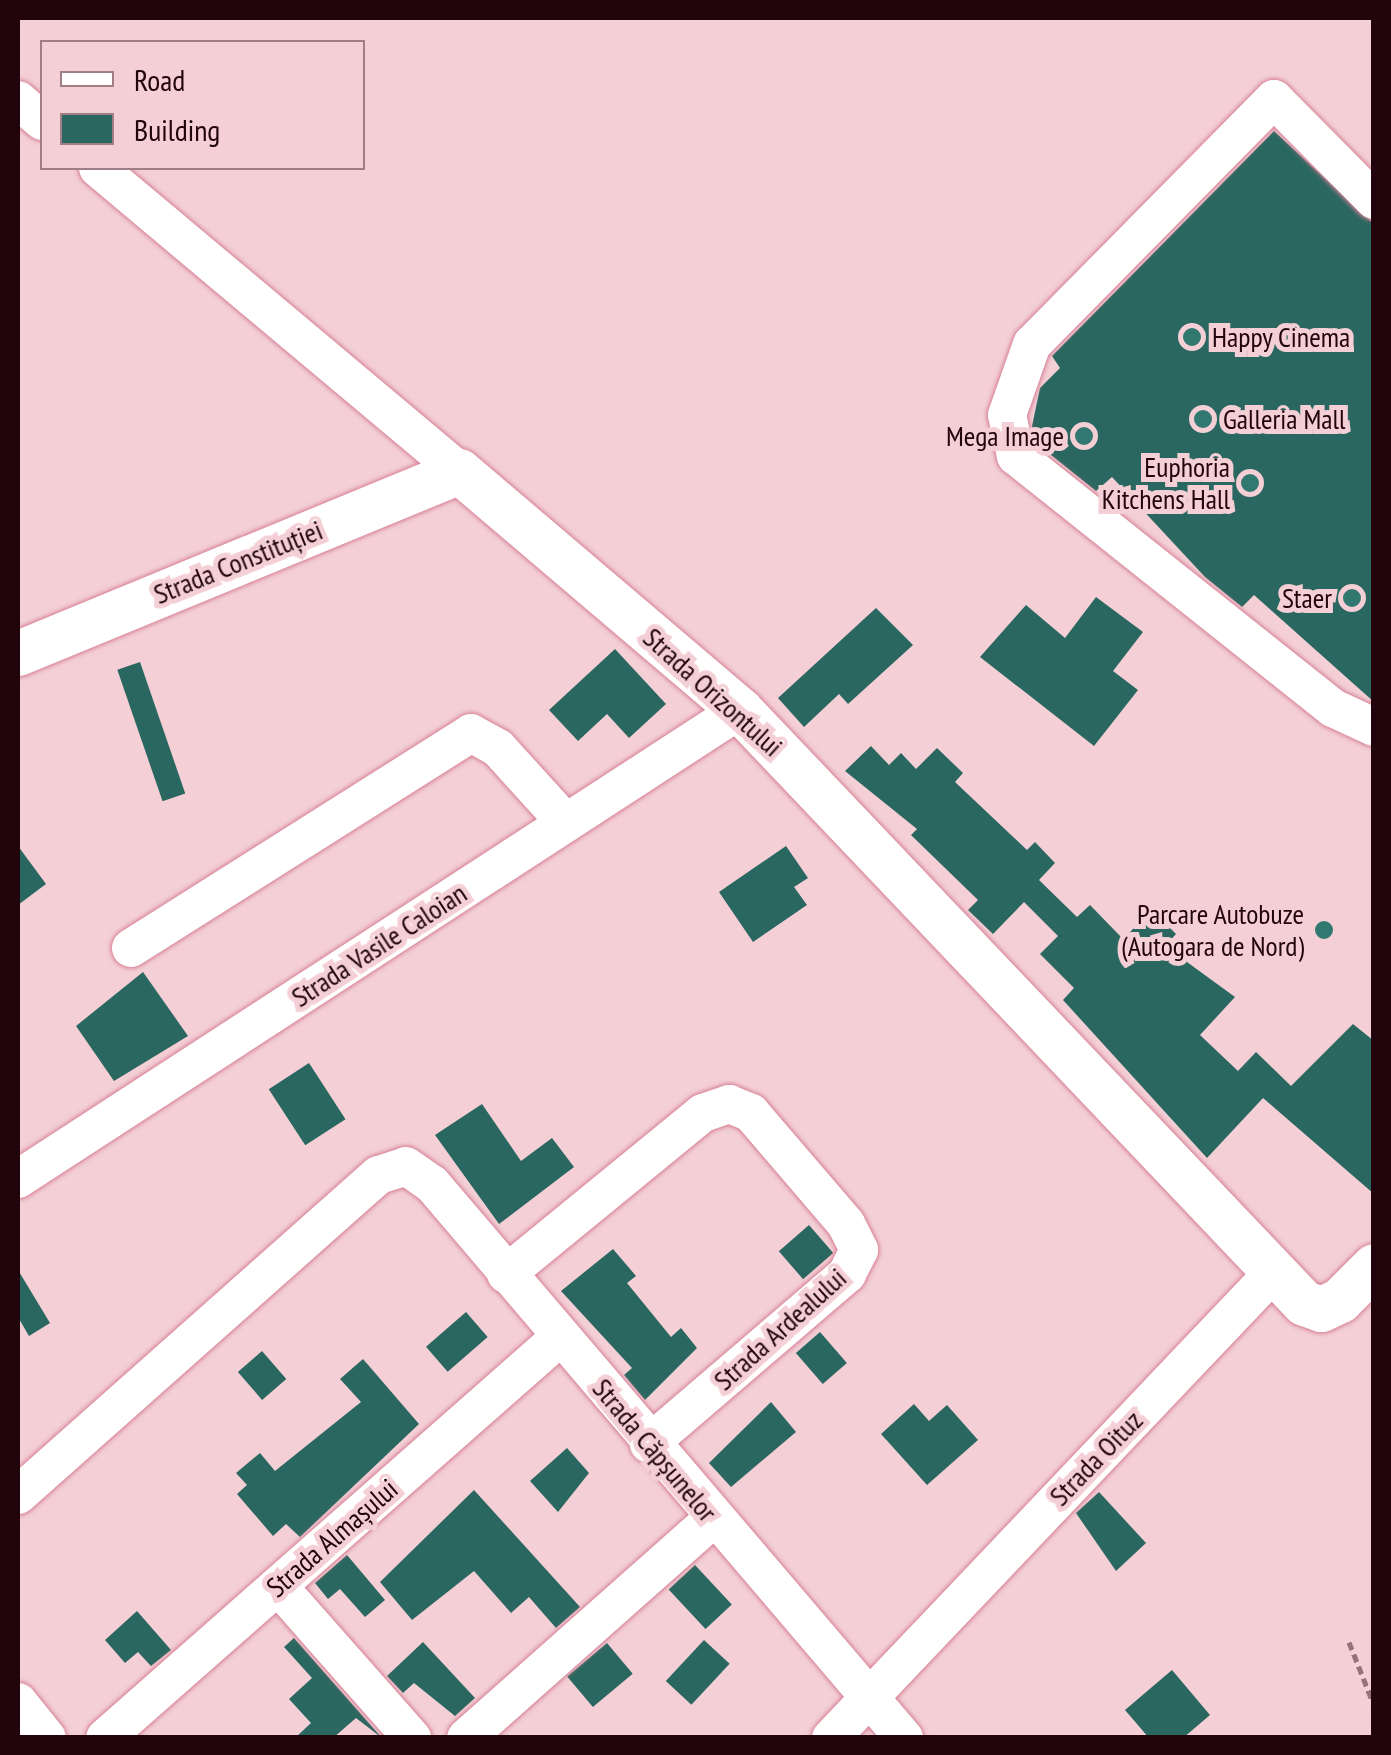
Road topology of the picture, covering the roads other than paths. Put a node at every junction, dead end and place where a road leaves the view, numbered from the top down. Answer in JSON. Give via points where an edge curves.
{"nodes":[{"id":1,"x":18,"y":100,"type":"edge"},
{"id":2,"x":40,"y":119,"type":"edge"},
{"id":3,"x":100,"y":170,"type":"edge"},
{"id":4,"x":1374,"y":200,"type":"edge"},
{"id":5,"x":459,"y":471,"type":"junction"},
{"id":6,"x":18,"y":652,"type":"edge"},
{"id":7,"x":740,"y":710,"type":"junction"},
{"id":8,"x":1374,"y":726,"type":"edge"},
{"id":9,"x":566,"y":823,"type":"junction"},
{"id":10,"x":131,"y":948,"type":"dead end"},
{"id":11,"x":18,"y":1179,"type":"edge"},
{"id":12,"x":1374,"y":1266,"type":"edge"},
{"id":13,"x":506,"y":1274,"type":"junction"},
{"id":14,"x":1272,"y":1274,"type":"junction"},
{"id":15,"x":560,"y":1338,"type":"junction"},
{"id":16,"x":649,"y":1444,"type":"junction"},
{"id":17,"x":18,"y":1494,"type":"edge"},
{"id":18,"x":713,"y":1519,"type":"junction"},
{"id":19,"x":278,"y":1586,"type":"junction"},
{"id":20,"x":868,"y":1698,"type":"junction"},
{"id":21,"x":18,"y":1702,"type":"edge"},
{"id":22,"x":47,"y":1738,"type":"edge"},
{"id":23,"x":105,"y":1738,"type":"edge"},
{"id":24,"x":412,"y":1738,"type":"edge"},
{"id":25,"x":466,"y":1738,"type":"edge"},
{"id":26,"x":831,"y":1738,"type":"edge"},
{"id":27,"x":904,"y":1738,"type":"edge"}],
"edges":[{"from":1,"to":2,"type":"street"},
{"from":3,"to":5,"type":"street","name":"Strada Orizontului"},
{"from":4,"to":8,"type":"street","via":[[1274,99],[1032,344],[1007,415],[1016,456],[1332,708]]},
{"from":5,"to":6,"type":"street","name":"Strada Constituției"},
{"from":5,"to":7,"type":"street","name":"Strada Orizontului"},
{"from":7,"to":9,"type":"street","name":"Strada Vasile Caloian"},
{"from":7,"to":14,"type":"street","name":"Strada Orizontului"},
{"from":9,"to":10,"type":"street","via":[[498,748],[471,733]]},
{"from":9,"to":11,"type":"street","name":"Strada Vasile Caloian"},
{"from":12,"to":14,"type":"street","via":[[1322,1309]]},
{"from":13,"to":15,"type":"street","name":"Strada Căpșunelor"},
{"from":13,"to":16,"type":"street","name":"Strada Ardealului","via":[[716,1106],[751,1113],[834,1210],[859,1250],[847,1274]]},
{"from":13,"to":17,"type":"street","name":"Strada Căpșunelor","via":[[406,1166],[378,1175]]},
{"from":14,"to":20,"type":"street","name":"Strada Oituz"},
{"from":15,"to":16,"type":"street","name":"Strada Căpșunelor"},
{"from":15,"to":19,"type":"street","name":"Strada Almașului"},
{"from":16,"to":18,"type":"street","name":"Strada Căpșunelor"},
{"from":18,"to":20,"type":"street","name":"Strada Căpșunelor"},
{"from":18,"to":25,"type":"street"},
{"from":19,"to":23,"type":"street","name":"Strada Almașului"},
{"from":19,"to":24,"type":"street"},
{"from":20,"to":26,"type":"street","name":"Strada Oituz"},
{"from":20,"to":27,"type":"street","name":"Strada Căpșunelor"},
{"from":21,"to":22,"type":"street"}]}
